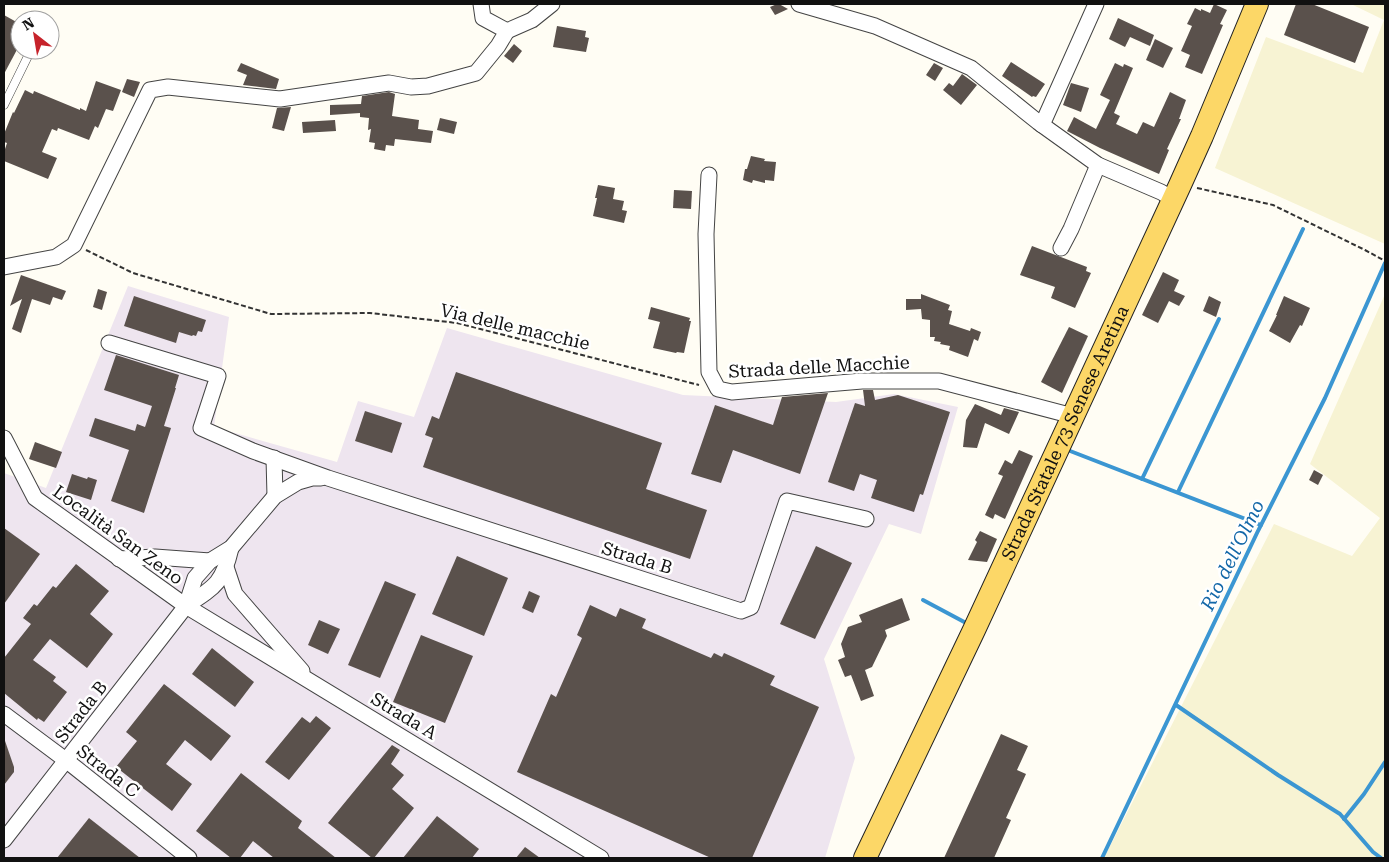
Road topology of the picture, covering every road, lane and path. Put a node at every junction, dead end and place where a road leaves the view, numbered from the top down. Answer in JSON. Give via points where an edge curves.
{"nodes":[{"id":1,"x":481,"y":4,"type":"edge"},
{"id":2,"x":552,"y":4,"type":"edge"},
{"id":3,"x":799,"y":4,"type":"edge"},
{"id":4,"x":1096,"y":4,"type":"edge"},
{"id":5,"x":1257,"y":4,"type":"edge"},
{"id":6,"x":507,"y":31,"type":"junction"},
{"id":7,"x":26,"y":60,"type":"edge"},
{"id":8,"x":4,"y":105,"type":"edge"},
{"id":9,"x":1042,"y":125,"type":"junction"},
{"id":10,"x":1098,"y":165,"type":"junction"},
{"id":11,"x":709,"y":175,"type":"dead end"},
{"id":12,"x":1176,"y":192,"type":"junction"},
{"id":13,"x":74,"y":245,"type":"junction"},
{"id":14,"x":1061,"y":248,"type":"dead end"},
{"id":15,"x":1385,"y":262,"type":"edge"},
{"id":16,"x":4,"y":267,"type":"edge"},
{"id":17,"x":109,"y":343,"type":"dead end"},
{"id":18,"x":718,"y":389,"type":"junction"},
{"id":19,"x":1073,"y":416,"type":"junction"},
{"id":20,"x":4,"y":438,"type":"edge"},
{"id":21,"x":274,"y":458,"type":"junction"},
{"id":22,"x":328,"y":478,"type":"junction"},
{"id":23,"x":275,"y":496,"type":"junction"},
{"id":24,"x":866,"y":519,"type":"dead end"},
{"id":25,"x":231,"y":548,"type":"junction"},
{"id":26,"x":118,"y":558,"type":"junction"},
{"id":27,"x":210,"y":561,"type":"junction"},
{"id":28,"x":226,"y":567,"type":"junction"},
{"id":29,"x":186,"y":606,"type":"junction"},
{"id":30,"x":311,"y":682,"type":"junction"},
{"id":31,"x":4,"y":714,"type":"edge"},
{"id":32,"x":66,"y":761,"type":"junction"},
{"id":33,"x":4,"y":840,"type":"edge"},
{"id":34,"x":189,"y":858,"type":"edge"},
{"id":35,"x":601,"y":858,"type":"edge"},
{"id":36,"x":865,"y":858,"type":"edge"}],
"edges":[{"from":1,"to":6,"type":"street","via":[[483,18]]},
{"from":2,"to":6,"type":"street","via":[[532,20]]},
{"from":3,"to":9,"type":"street","via":[[875,26],[971,68]]},
{"from":4,"to":9,"type":"street"},
{"from":5,"to":12,"type":"main road","name":"Strada Statale 73 Senese Aretina"},
{"from":6,"to":13,"type":"street","via":[[476,73],[428,86],[389,83],[280,99],[168,88],[150,90]]},
{"from":7,"to":8,"type":"lane"},
{"from":9,"to":10,"type":"street"},
{"from":10,"to":12,"type":"street","via":[[1161,192]]},
{"from":10,"to":14,"type":"street"},
{"from":11,"to":18,"type":"street","name":"Strada delle Macchie","via":[[706,234],[709,372]]},
{"from":12,"to":15,"type":"path","via":[[1273,205]]},
{"from":12,"to":19,"type":"main road","name":"Strada Statale 73 Senese Aretina"},
{"from":13,"to":16,"type":"street","via":[[56,257]]},
{"from":13,"to":18,"type":"path","name":"Via delle macchie","via":[[133,273],[272,314],[370,313],[457,323]]},
{"from":17,"to":21,"type":"street","name":"Strada B","via":[[218,376],[200,428]]},
{"from":18,"to":19,"type":"street","name":"Strada delle Macchie","via":[[732,392],[862,381],[939,381]]},
{"from":19,"to":36,"type":"main road","name":"Strada Statale 73 Senese Aretina","via":[[973,616]]},
{"from":20,"to":26,"type":"street","name":"Località San Zeno","via":[[36,498]]},
{"from":21,"to":22,"type":"street","name":"Strada B"},
{"from":21,"to":23,"type":"street"},
{"from":22,"to":23,"type":"street","name":"Strada B","via":[[298,482]]},
{"from":22,"to":24,"type":"street","name":"Strada B","via":[[741,611],[751,607],[787,501]]},
{"from":23,"to":25,"type":"street","name":"Strada B"},
{"from":25,"to":27,"type":"street","name":"Strada B"},
{"from":25,"to":28,"type":"street","name":"Strada B"},
{"from":26,"to":27,"type":"street"},
{"from":26,"to":29,"type":"street","name":"Località San Zeno"},
{"from":27,"to":29,"type":"street","name":"Strada B","via":[[195,578]]},
{"from":28,"to":29,"type":"street","name":"Strada B","via":[[214,587]]},
{"from":28,"to":30,"type":"street","via":[[235,594]]},
{"from":29,"to":30,"type":"street","name":"Strada A"},
{"from":29,"to":32,"type":"street","name":"Strada B"},
{"from":30,"to":35,"type":"street","name":"Strada A"},
{"from":31,"to":32,"type":"street","name":"Strada C"},
{"from":32,"to":33,"type":"street","name":"Strada B"},
{"from":32,"to":34,"type":"street","name":"Strada C"}]}
